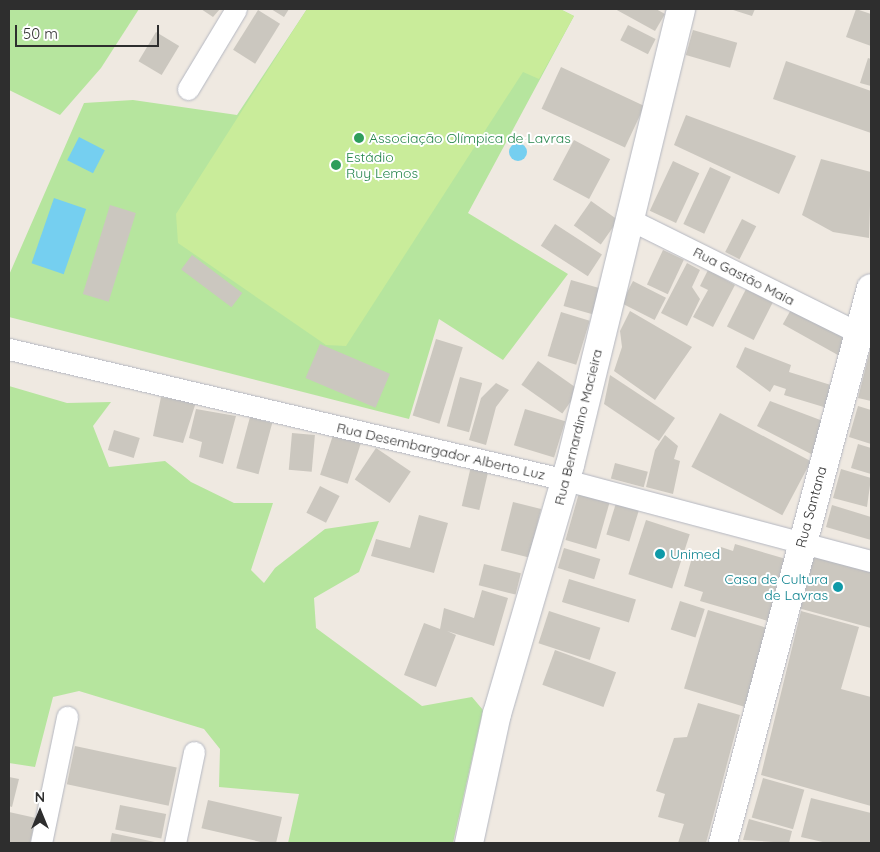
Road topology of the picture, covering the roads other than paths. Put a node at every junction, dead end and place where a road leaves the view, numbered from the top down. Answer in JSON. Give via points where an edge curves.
{"nodes":[{"id":1,"x":236,"y":9,"type":"edge"},
{"id":2,"x":681,"y":9,"type":"edge"},
{"id":3,"x":188,"y":90,"type":"dead end"},
{"id":4,"x":629,"y":218,"type":"junction"},
{"id":5,"x":871,"y":288,"type":"edge"},
{"id":6,"x":859,"y":333,"type":"junction"},
{"id":7,"x":9,"y":349,"type":"edge"},
{"id":8,"x":566,"y":480,"type":"junction"},
{"id":9,"x":802,"y":541,"type":"junction"},
{"id":10,"x":871,"y":561,"type":"edge"},
{"id":11,"x":67,"y":717,"type":"dead end"},
{"id":12,"x":194,"y":752,"type":"dead end"},
{"id":13,"x":41,"y":843,"type":"edge"},
{"id":14,"x":175,"y":843,"type":"edge"},
{"id":15,"x":469,"y":843,"type":"edge"},
{"id":16,"x":723,"y":843,"type":"edge"}],
"edges":[{"from":1,"to":3,"type":"street"},
{"from":2,"to":4,"type":"main road","name":"Rua Bernardino Macieira"},
{"from":4,"to":6,"type":"street","name":"Rua Gastão Maia"},
{"from":4,"to":8,"type":"main road","name":"Rua Bernardino Macieira"},
{"from":5,"to":6,"type":"main road","name":"Rua Santana"},
{"from":6,"to":9,"type":"main road","name":"Rua Santana"},
{"from":7,"to":8,"type":"street","name":"Rua Desembargador Alberto Luz"},
{"from":8,"to":9,"type":"street","name":"Rua Desembargador Alberto Luz"},
{"from":8,"to":15,"type":"main road","name":"Rua Bernardino Macieira","via":[[497,714]]},
{"from":9,"to":10,"type":"street","name":"Rua Desembargador Alberto Luz"},
{"from":9,"to":16,"type":"main road","name":"Rua Santana"},
{"from":11,"to":13,"type":"street"},
{"from":12,"to":14,"type":"street"}]}
